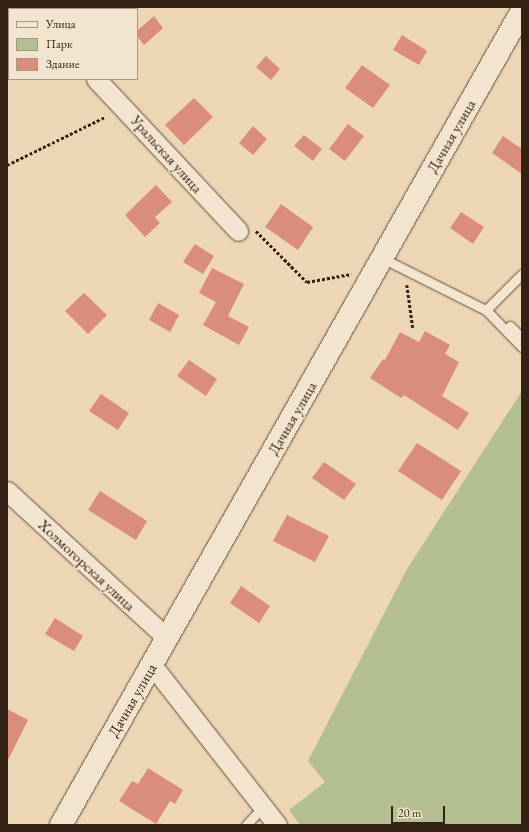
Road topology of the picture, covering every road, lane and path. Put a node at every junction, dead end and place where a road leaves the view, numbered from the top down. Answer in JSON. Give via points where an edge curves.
{"nodes":[{"id":1,"x":522,"y":11,"type":"edge"},
{"id":2,"x":97,"y":80,"type":"edge"},
{"id":3,"x":125,"y":108,"type":"junction"},
{"id":4,"x":7,"y":164,"type":"edge"},
{"id":5,"x":238,"y":231,"type":"dead end"},
{"id":6,"x":382,"y":258,"type":"junction"},
{"id":7,"x":522,"y":274,"type":"edge"},
{"id":8,"x":402,"y":280,"type":"dead end"},
{"id":9,"x":486,"y":310,"type":"junction"},
{"id":10,"x":501,"y":326,"type":"junction"},
{"id":11,"x":413,"y":328,"type":"dead end"},
{"id":12,"x":522,"y":338,"type":"edge"},
{"id":13,"x":522,"y":347,"type":"edge"},
{"id":14,"x":7,"y":491,"type":"edge"},
{"id":15,"x":167,"y":638,"type":"junction"},
{"id":16,"x":152,"y":665,"type":"junction"},
{"id":17,"x":263,"y":807,"type":"junction"},
{"id":18,"x":61,"y":825,"type":"edge"},
{"id":19,"x":246,"y":825,"type":"edge"},
{"id":20,"x":277,"y":825,"type":"edge"}],
"edges":[{"from":1,"to":6,"type":"street","name":"Дачная улица"},
{"from":2,"to":3,"type":"street","name":"Уральская улица"},
{"from":3,"to":4,"type":"path"},
{"from":3,"to":5,"type":"street","name":"Уральская улица"},
{"from":6,"to":9,"type":"lane"},
{"from":6,"to":15,"type":"street","name":"Дачная улица"},
{"from":7,"to":9,"type":"lane"},
{"from":8,"to":11,"type":"path","via":[[407,282]]},
{"from":9,"to":10,"type":"lane"},
{"from":10,"to":12,"type":"lane","via":[[510,326]]},
{"from":10,"to":13,"type":"lane"},
{"from":14,"to":15,"type":"street","name":"Холмогорская улица"},
{"from":15,"to":16,"type":"street","name":"Дачная улица"},
{"from":16,"to":17,"type":"street"},
{"from":16,"to":18,"type":"street","name":"Дачная улица"},
{"from":17,"to":19,"type":"lane"},
{"from":17,"to":20,"type":"street"}]}
